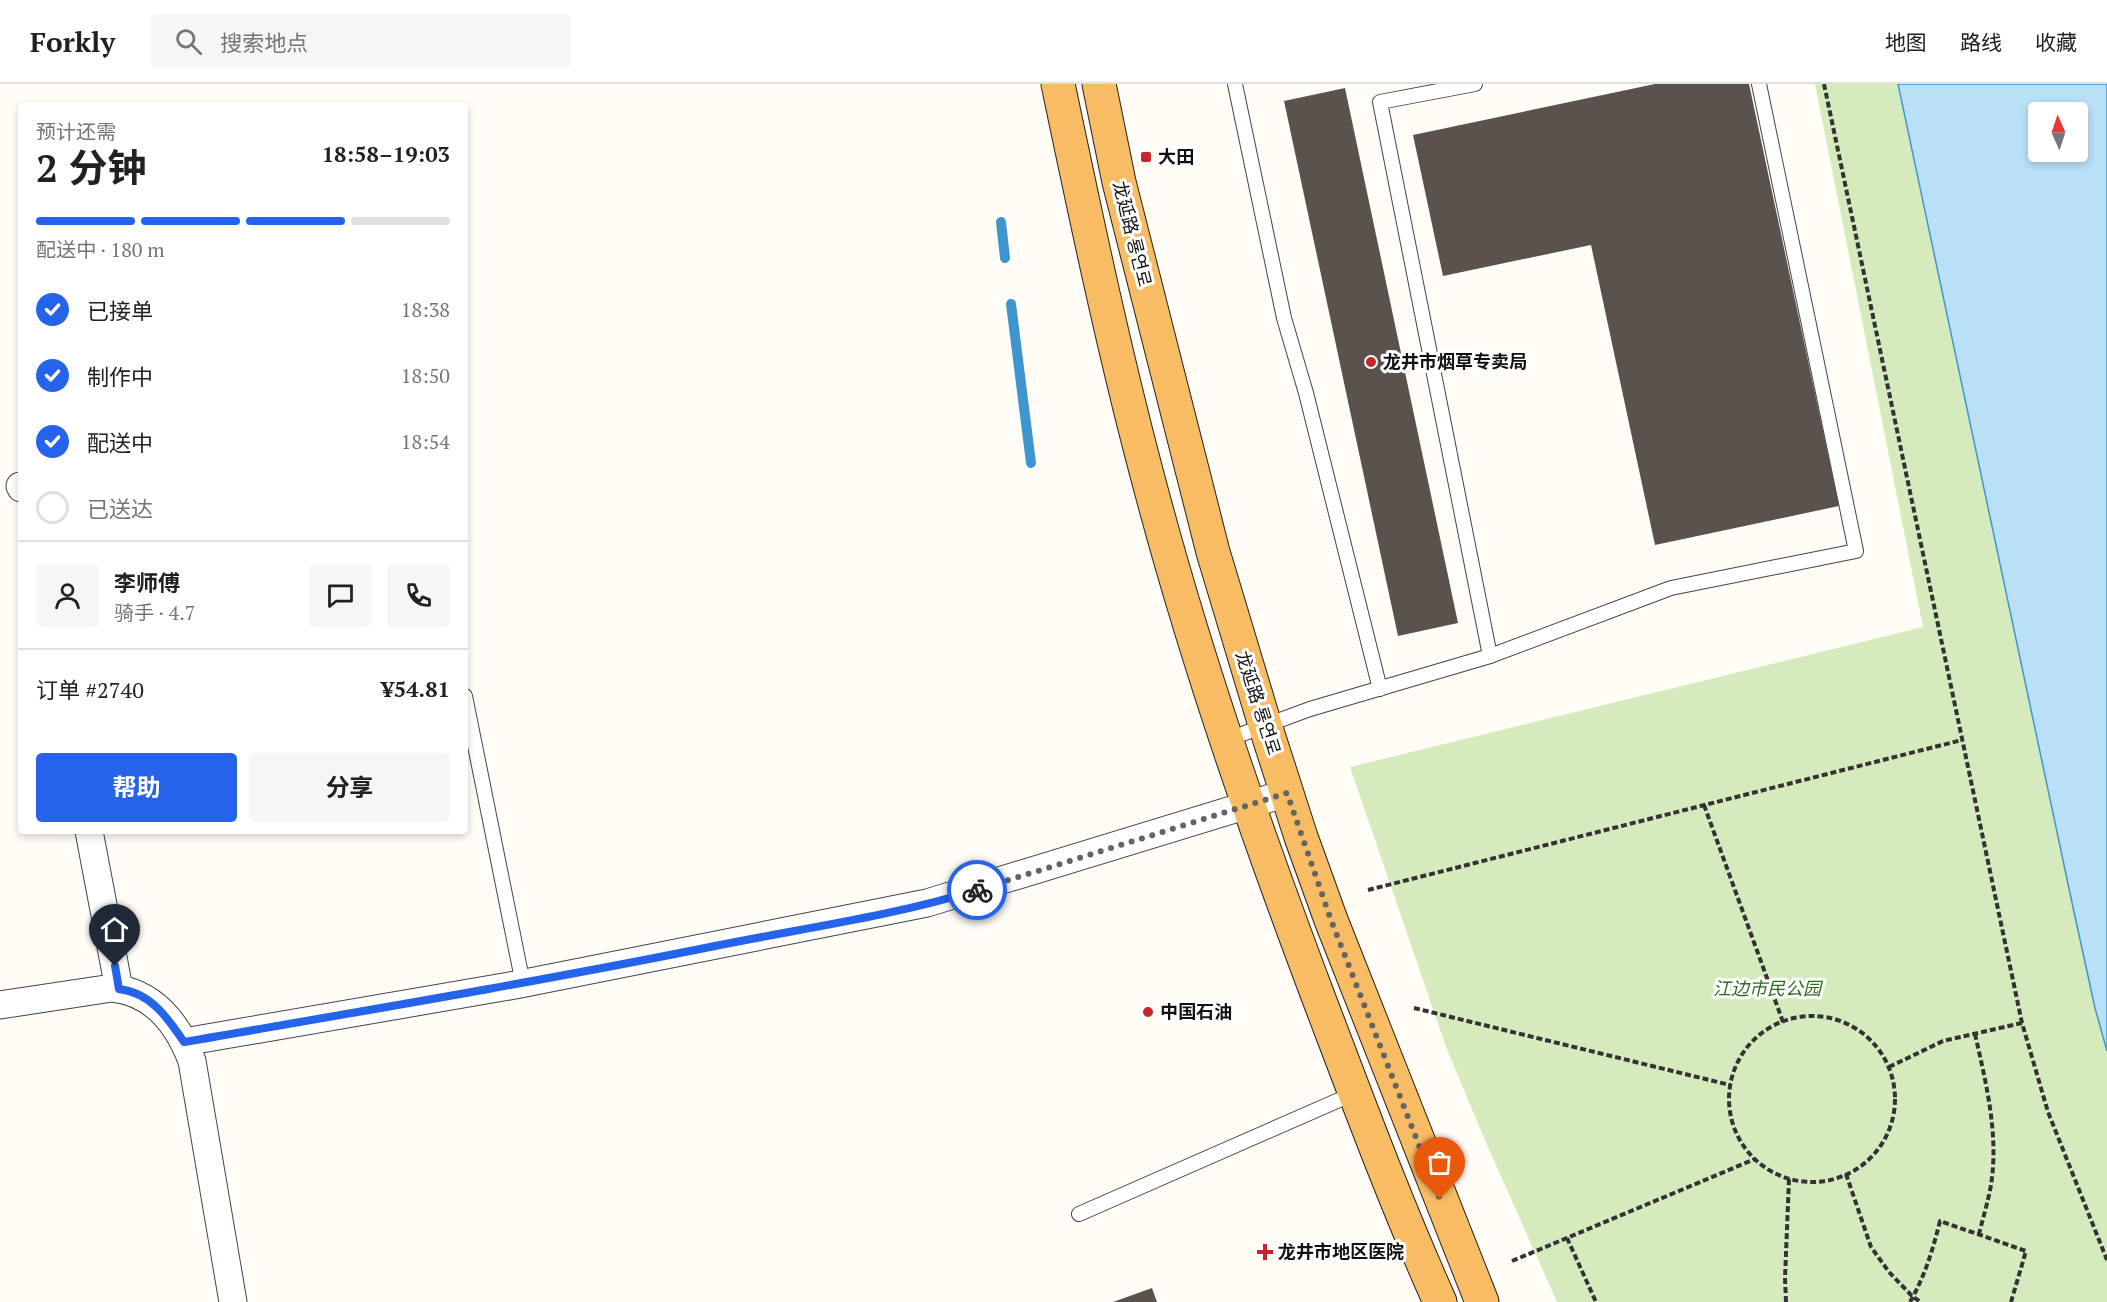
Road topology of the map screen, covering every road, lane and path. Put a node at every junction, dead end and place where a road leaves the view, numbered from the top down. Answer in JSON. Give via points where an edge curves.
{"nodes":[{"id":1,"x":1058,"y":84,"type":"edge"},
{"id":2,"x":1098,"y":84,"type":"edge"},
{"id":3,"x":1235,"y":84,"type":"edge"},
{"id":4,"x":1475,"y":84,"type":"edge"},
{"id":5,"x":1759,"y":84,"type":"edge"},
{"id":6,"x":1824,"y":84,"type":"edge"},
{"id":7,"x":1490,"y":656,"type":"junction"},
{"id":8,"x":1380,"y":688,"type":"junction"},
{"id":9,"x":468,"y":711,"type":"edge"},
{"id":10,"x":1265,"y":725,"type":"junction"},
{"id":11,"x":1226,"y":740,"type":"junction"},
{"id":12,"x":1962,"y":740,"type":"junction"},
{"id":13,"x":1287,"y":793,"type":"junction"},
{"id":14,"x":1247,"y":805,"type":"junction"},
{"id":15,"x":1704,"y":805,"type":"junction"},
{"id":16,"x":91,"y":834,"type":"edge"},
{"id":17,"x":1368,"y":890,"type":"dead end"},
{"id":18,"x":523,"y":984,"type":"junction"},
{"id":19,"x":119,"y":989,"type":"junction"},
{"id":20,"x":0,"y":1005,"type":"edge"},
{"id":21,"x":1414,"y":1008,"type":"dead end"},
{"id":22,"x":1783,"y":1022,"type":"junction"},
{"id":23,"x":2022,"y":1023,"type":"junction"},
{"id":24,"x":1975,"y":1034,"type":"junction"},
{"id":25,"x":184,"y":1042,"type":"junction"},
{"id":26,"x":1889,"y":1067,"type":"junction"},
{"id":27,"x":1730,"y":1084,"type":"junction"},
{"id":28,"x":1354,"y":1093,"type":"junction"},
{"id":29,"x":1755,"y":1160,"type":"junction"},
{"id":30,"x":1846,"y":1174,"type":"junction"},
{"id":31,"x":1789,"y":1179,"type":"junction"},
{"id":32,"x":1079,"y":1214,"type":"dead end"},
{"id":33,"x":1979,"y":1234,"type":"junction"},
{"id":34,"x":1567,"y":1238,"type":"junction"},
{"id":35,"x":2107,"y":1260,"type":"edge"},
{"id":36,"x":1512,"y":1261,"type":"dead end"},
{"id":37,"x":1913,"y":1297,"type":"junction"},
{"id":38,"x":233,"y":1302,"type":"edge"},
{"id":39,"x":1440,"y":1302,"type":"edge"},
{"id":40,"x":1482,"y":1302,"type":"edge"},
{"id":41,"x":1596,"y":1302,"type":"edge"},
{"id":42,"x":1786,"y":1302,"type":"edge"},
{"id":43,"x":1910,"y":1302,"type":"edge"},
{"id":44,"x":1921,"y":1302,"type":"edge"},
{"id":45,"x":2011,"y":1302,"type":"edge"}],
"edges":[{"from":1,"to":11,"type":"highway","via":[[1128,403],[1174,574]]},
{"from":2,"to":10,"type":"highway","name":"龙延路 룡연로","via":[[1210,540]]},
{"from":3,"to":8,"type":"lane","via":[[1284,318]]},
{"from":4,"to":7,"type":"lane","via":[[1380,102]]},
{"from":5,"to":7,"type":"lane","via":[[1856,551],[1671,588]]},
{"from":6,"to":12,"type":"path"},
{"from":7,"to":8,"type":"lane"},
{"from":8,"to":10,"type":"lane"},
{"from":9,"to":18,"type":"lane"},
{"from":10,"to":11,"type":"lane"},
{"from":10,"to":13,"type":"highway","name":"龙延路 룡연로"},
{"from":11,"to":14,"type":"highway"},
{"from":12,"to":15,"type":"path"},
{"from":12,"to":23,"type":"path"},
{"from":13,"to":14,"type":"street"},
{"from":13,"to":40,"type":"highway","name":"龙延路 룡연로","via":[[1331,920]]},
{"from":14,"to":18,"type":"street","via":[[927,903]]},
{"from":14,"to":28,"type":"highway"},
{"from":15,"to":17,"type":"path"},
{"from":15,"to":22,"type":"path"},
{"from":16,"to":19,"type":"street"},
{"from":18,"to":25,"type":"street"},
{"from":19,"to":20,"type":"street"},
{"from":19,"to":25,"type":"street","via":[[141,995],[157,1006]]},
{"from":21,"to":27,"type":"path"},
{"from":22,"to":26,"type":"path","via":[[1795,1017],[1824,1017],[1851,1026],[1874,1043]]},
{"from":22,"to":27,"type":"path","via":[[1769,1027],[1747,1046]]},
{"from":23,"to":24,"type":"path"},
{"from":23,"to":35,"type":"path","via":[[2048,1112]]},
{"from":24,"to":26,"type":"path","via":[[1943,1041]]},
{"from":24,"to":33,"type":"path","via":[[1990,1101],[1993,1140],[1991,1184]]},
{"from":25,"to":38,"type":"street","via":[[192,1061]]},
{"from":26,"to":30,"type":"path","via":[[1895,1093],[1893,1120],[1882,1144],[1864,1164]]},
{"from":27,"to":29,"type":"path","via":[[1728,1099],[1733,1127]]},
{"from":28,"to":32,"type":"lane"},
{"from":28,"to":39,"type":"highway"},
{"from":29,"to":31,"type":"path"},
{"from":29,"to":34,"type":"path"},
{"from":30,"to":31,"type":"path","via":[[1815,1182]]},
{"from":30,"to":37,"type":"path","via":[[1871,1247]]},
{"from":31,"to":42,"type":"path"},
{"from":33,"to":37,"type":"path","via":[[1940,1221]]},
{"from":33,"to":45,"type":"path","via":[[2026,1251]]},
{"from":34,"to":36,"type":"path"},
{"from":34,"to":41,"type":"path"},
{"from":37,"to":43,"type":"path"},
{"from":37,"to":44,"type":"path"}]}
